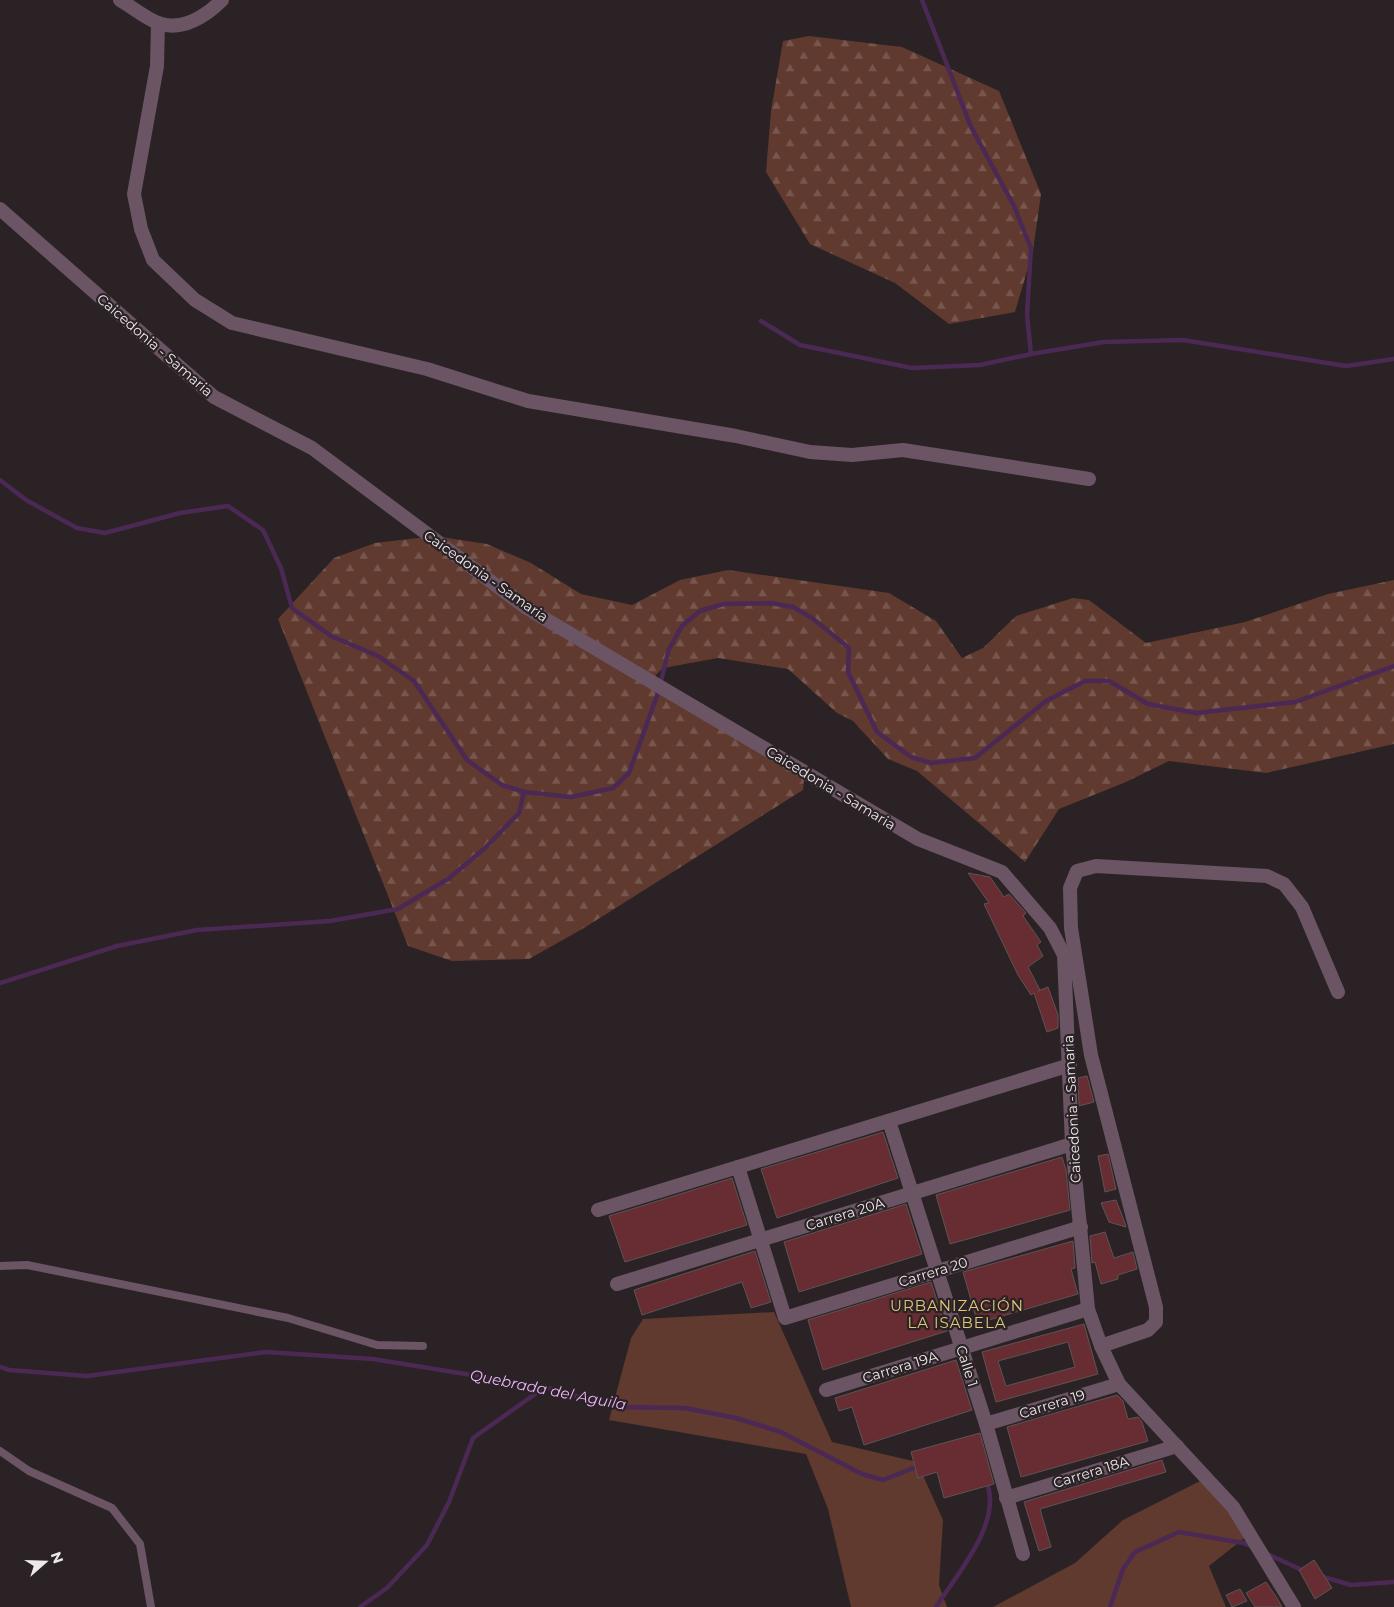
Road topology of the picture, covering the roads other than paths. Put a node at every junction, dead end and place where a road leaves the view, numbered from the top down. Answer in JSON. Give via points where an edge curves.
{"nodes":[{"id":1,"x":120,"y":0,"type":"edge"},
{"id":2,"x":222,"y":0,"type":"edge"},
{"id":3,"x":158,"y":23,"type":"junction"},
{"id":4,"x":0,"y":209,"type":"edge"},
{"id":5,"x":1089,"y":479,"type":"dead end"},
{"id":6,"x":1338,"y":992,"type":"dead end"},
{"id":7,"x":1070,"y":1065,"type":"junction"},
{"id":8,"x":889,"y":1121,"type":"junction"},
{"id":9,"x":1072,"y":1144,"type":"junction"},
{"id":10,"x":738,"y":1167,"type":"junction"},
{"id":11,"x":911,"y":1194,"type":"junction"},
{"id":12,"x":598,"y":1210,"type":"dead end"},
{"id":13,"x":1081,"y":1227,"type":"junction"},
{"id":14,"x":761,"y":1240,"type":"junction"},
{"id":15,"x":0,"y":1266,"type":"edge"},
{"id":16,"x":936,"y":1272,"type":"junction"},
{"id":17,"x":617,"y":1284,"type":"dead end"},
{"id":18,"x":1088,"y":1309,"type":"junction"},
{"id":19,"x":423,"y":1346,"type":"dead end"},
{"id":20,"x":1101,"y":1346,"type":"junction"},
{"id":21,"x":961,"y":1349,"type":"junction"},
{"id":22,"x":1119,"y":1384,"type":"junction"},
{"id":23,"x":826,"y":1390,"type":"dead end"},
{"id":24,"x":986,"y":1424,"type":"junction"},
{"id":25,"x":1177,"y":1446,"type":"junction"},
{"id":26,"x":0,"y":1451,"type":"edge"},
{"id":27,"x":1006,"y":1498,"type":"junction"},
{"id":28,"x":1023,"y":1554,"type":"dead end"},
{"id":29,"x":151,"y":1607,"type":"edge"},
{"id":30,"x":1294,"y":1607,"type":"edge"}],
"edges":[{"from":1,"to":3,"type":"street"},
{"from":2,"to":3,"type":"street","via":[[207,14],[179,25]]},
{"from":3,"to":5,"type":"street","via":[[157,66],[134,194],[141,229],[153,260],[195,300],[232,323],[427,369],[528,401],[736,436],[810,452],[852,455],[903,450]]},
{"from":4,"to":7,"type":"street","name":"Caicedonia - Samaria","via":[[214,397],[312,448],[525,607],[918,839],[1002,872],[1050,928],[1064,955]]},
{"from":6,"to":20,"type":"street","via":[[1302,907],[1284,884],[1267,876],[1096,866],[1076,871],[1070,888],[1071,928],[1091,1055],[1156,1307],[1156,1322],[1148,1330]]},
{"from":7,"to":8,"type":"street"},
{"from":7,"to":9,"type":"street","name":"Caicedonia - Samaria"},
{"from":8,"to":10,"type":"street"},
{"from":8,"to":11,"type":"street","name":"Calle 1"},
{"from":9,"to":11,"type":"street","name":"Carrera 20A"},
{"from":9,"to":13,"type":"street","name":"Caicedonia - Samaria"},
{"from":10,"to":12,"type":"street"},
{"from":10,"to":14,"type":"street"},
{"from":11,"to":14,"type":"street","name":"Carrera 20A"},
{"from":11,"to":16,"type":"street","name":"Calle 1"},
{"from":13,"to":16,"type":"street","name":"Carrera 20"},
{"from":13,"to":18,"type":"street","name":"Caicedonia - Samaria"},
{"from":14,"to":16,"type":"street","name":"Carrera 20","via":[[785,1318]]},
{"from":14,"to":17,"type":"street","name":"Carrera 20A"},
{"from":15,"to":19,"type":"lane","via":[[27,1265],[288,1318],[377,1345]]},
{"from":16,"to":21,"type":"street","name":"Calle 1"},
{"from":18,"to":20,"type":"street","name":"Caicedonia - Samaria"},
{"from":18,"to":21,"type":"street","name":"Carrera 19A"},
{"from":20,"to":22,"type":"street","name":"Caicedonia - Samaria"},
{"from":21,"to":23,"type":"street","name":"Carrera 19A"},
{"from":21,"to":24,"type":"street","name":"Calle 1"},
{"from":22,"to":24,"type":"street","name":"Carrera 19"},
{"from":22,"to":25,"type":"street","name":"Caicedonia - Samaria"},
{"from":24,"to":27,"type":"street","name":"Calle 1"},
{"from":25,"to":27,"type":"street","name":"Carrera 18A"},
{"from":25,"to":30,"type":"street","name":"Caicedonia - Samaria","via":[[1233,1507]]},
{"from":26,"to":29,"type":"lane","via":[[29,1471],[112,1508],[140,1544]]},
{"from":27,"to":28,"type":"street","name":"Calle 1"}]}
